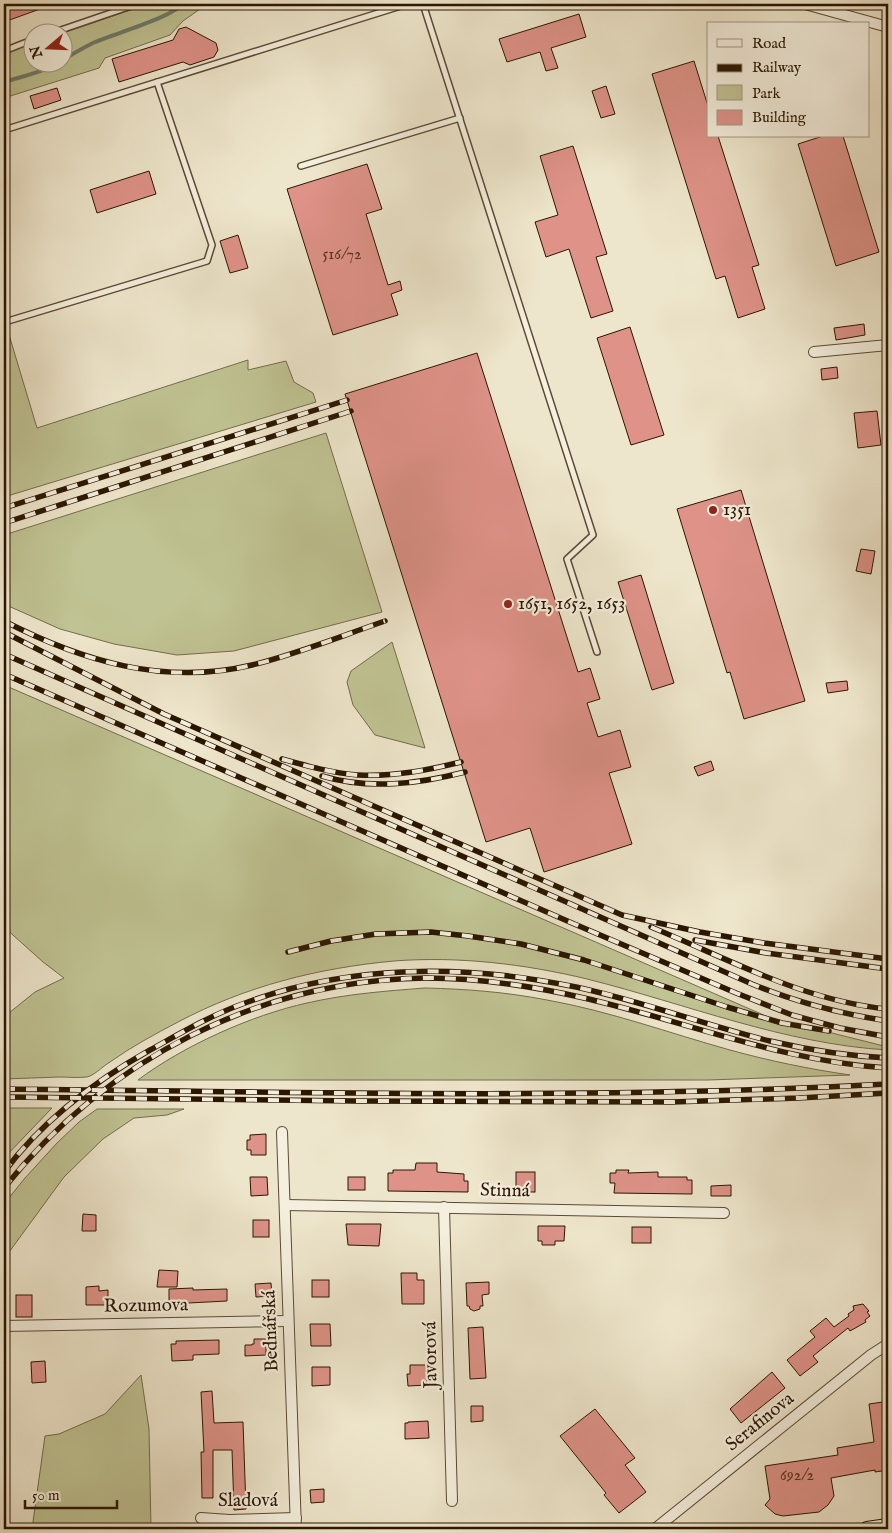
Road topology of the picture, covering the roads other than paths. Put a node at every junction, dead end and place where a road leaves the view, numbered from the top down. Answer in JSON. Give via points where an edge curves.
{"nodes":[{"id":1,"x":137,"y":4,"type":"edge"},
{"id":2,"x":407,"y":4,"type":"edge"},
{"id":3,"x":423,"y":4,"type":"edge"},
{"id":4,"x":805,"y":4,"type":"edge"},
{"id":5,"x":870,"y":22,"type":"edge"},
{"id":6,"x":870,"y":22,"type":"edge"},
{"id":7,"x":72,"y":26,"type":"edge"},
{"id":8,"x":888,"y":27,"type":"edge"},
{"id":9,"x":22,"y":44,"type":"edge"},
{"id":10,"x":4,"y":51,"type":"edge"},
{"id":11,"x":157,"y":82,"type":"junction"},
{"id":12,"x":460,"y":118,"type":"junction"},
{"id":13,"x":4,"y":130,"type":"edge"},
{"id":14,"x":300,"y":166,"type":"dead end"},
{"id":15,"x":4,"y":315,"type":"edge"},
{"id":16,"x":888,"y":345,"type":"edge"},
{"id":17,"x":814,"y":352,"type":"dead end"},
{"id":18,"x":597,"y":652,"type":"dead end"},
{"id":19,"x":282,"y":1132,"type":"dead end"},
{"id":20,"x":286,"y":1205,"type":"junction"},
{"id":21,"x":444,"y":1207,"type":"junction"},
{"id":22,"x":724,"y":1214,"type":"dead end"},
{"id":23,"x":288,"y":1321,"type":"junction"},
{"id":24,"x":4,"y":1326,"type":"edge"},
{"id":25,"x":888,"y":1344,"type":"edge"},
{"id":26,"x":452,"y":1502,"type":"dead end"},
{"id":27,"x":201,"y":1518,"type":"dead end"},
{"id":28,"x":296,"y":1524,"type":"edge"},
{"id":29,"x":888,"y":1526,"type":"edge"},
{"id":30,"x":655,"y":1529,"type":"edge"},
{"id":31,"x":867,"y":1529,"type":"edge"}],
"edges":[{"from":1,"to":7,"type":"lane"},
{"from":2,"to":11,"type":"lane"},
{"from":3,"to":12,"type":"lane"},
{"from":4,"to":6,"type":"street"},
{"from":5,"to":8,"type":"street"},
{"from":9,"to":10,"type":"lane"},
{"from":11,"to":13,"type":"lane"},
{"from":11,"to":15,"type":"lane","via":[[212,245],[207,261],[8,321]]},
{"from":12,"to":14,"type":"lane"},
{"from":12,"to":18,"type":"lane","via":[[593,535],[567,559]]},
{"from":16,"to":17,"type":"street"},
{"from":19,"to":20,"type":"street","name":"Bednářská"},
{"from":20,"to":21,"type":"street","name":"Stinná"},
{"from":20,"to":23,"type":"street","name":"Bednářská"},
{"from":21,"to":22,"type":"street","name":"Stinná"},
{"from":21,"to":26,"type":"street","name":"Javorová"},
{"from":23,"to":24,"type":"street","name":"Rozumova"},
{"from":23,"to":28,"type":"street","name":"Bednářská"},
{"from":25,"to":30,"type":"street","name":"Serafinova"},
{"from":27,"to":28,"type":"street","name":"Sladová"},
{"from":29,"to":31,"type":"main road"}]}
